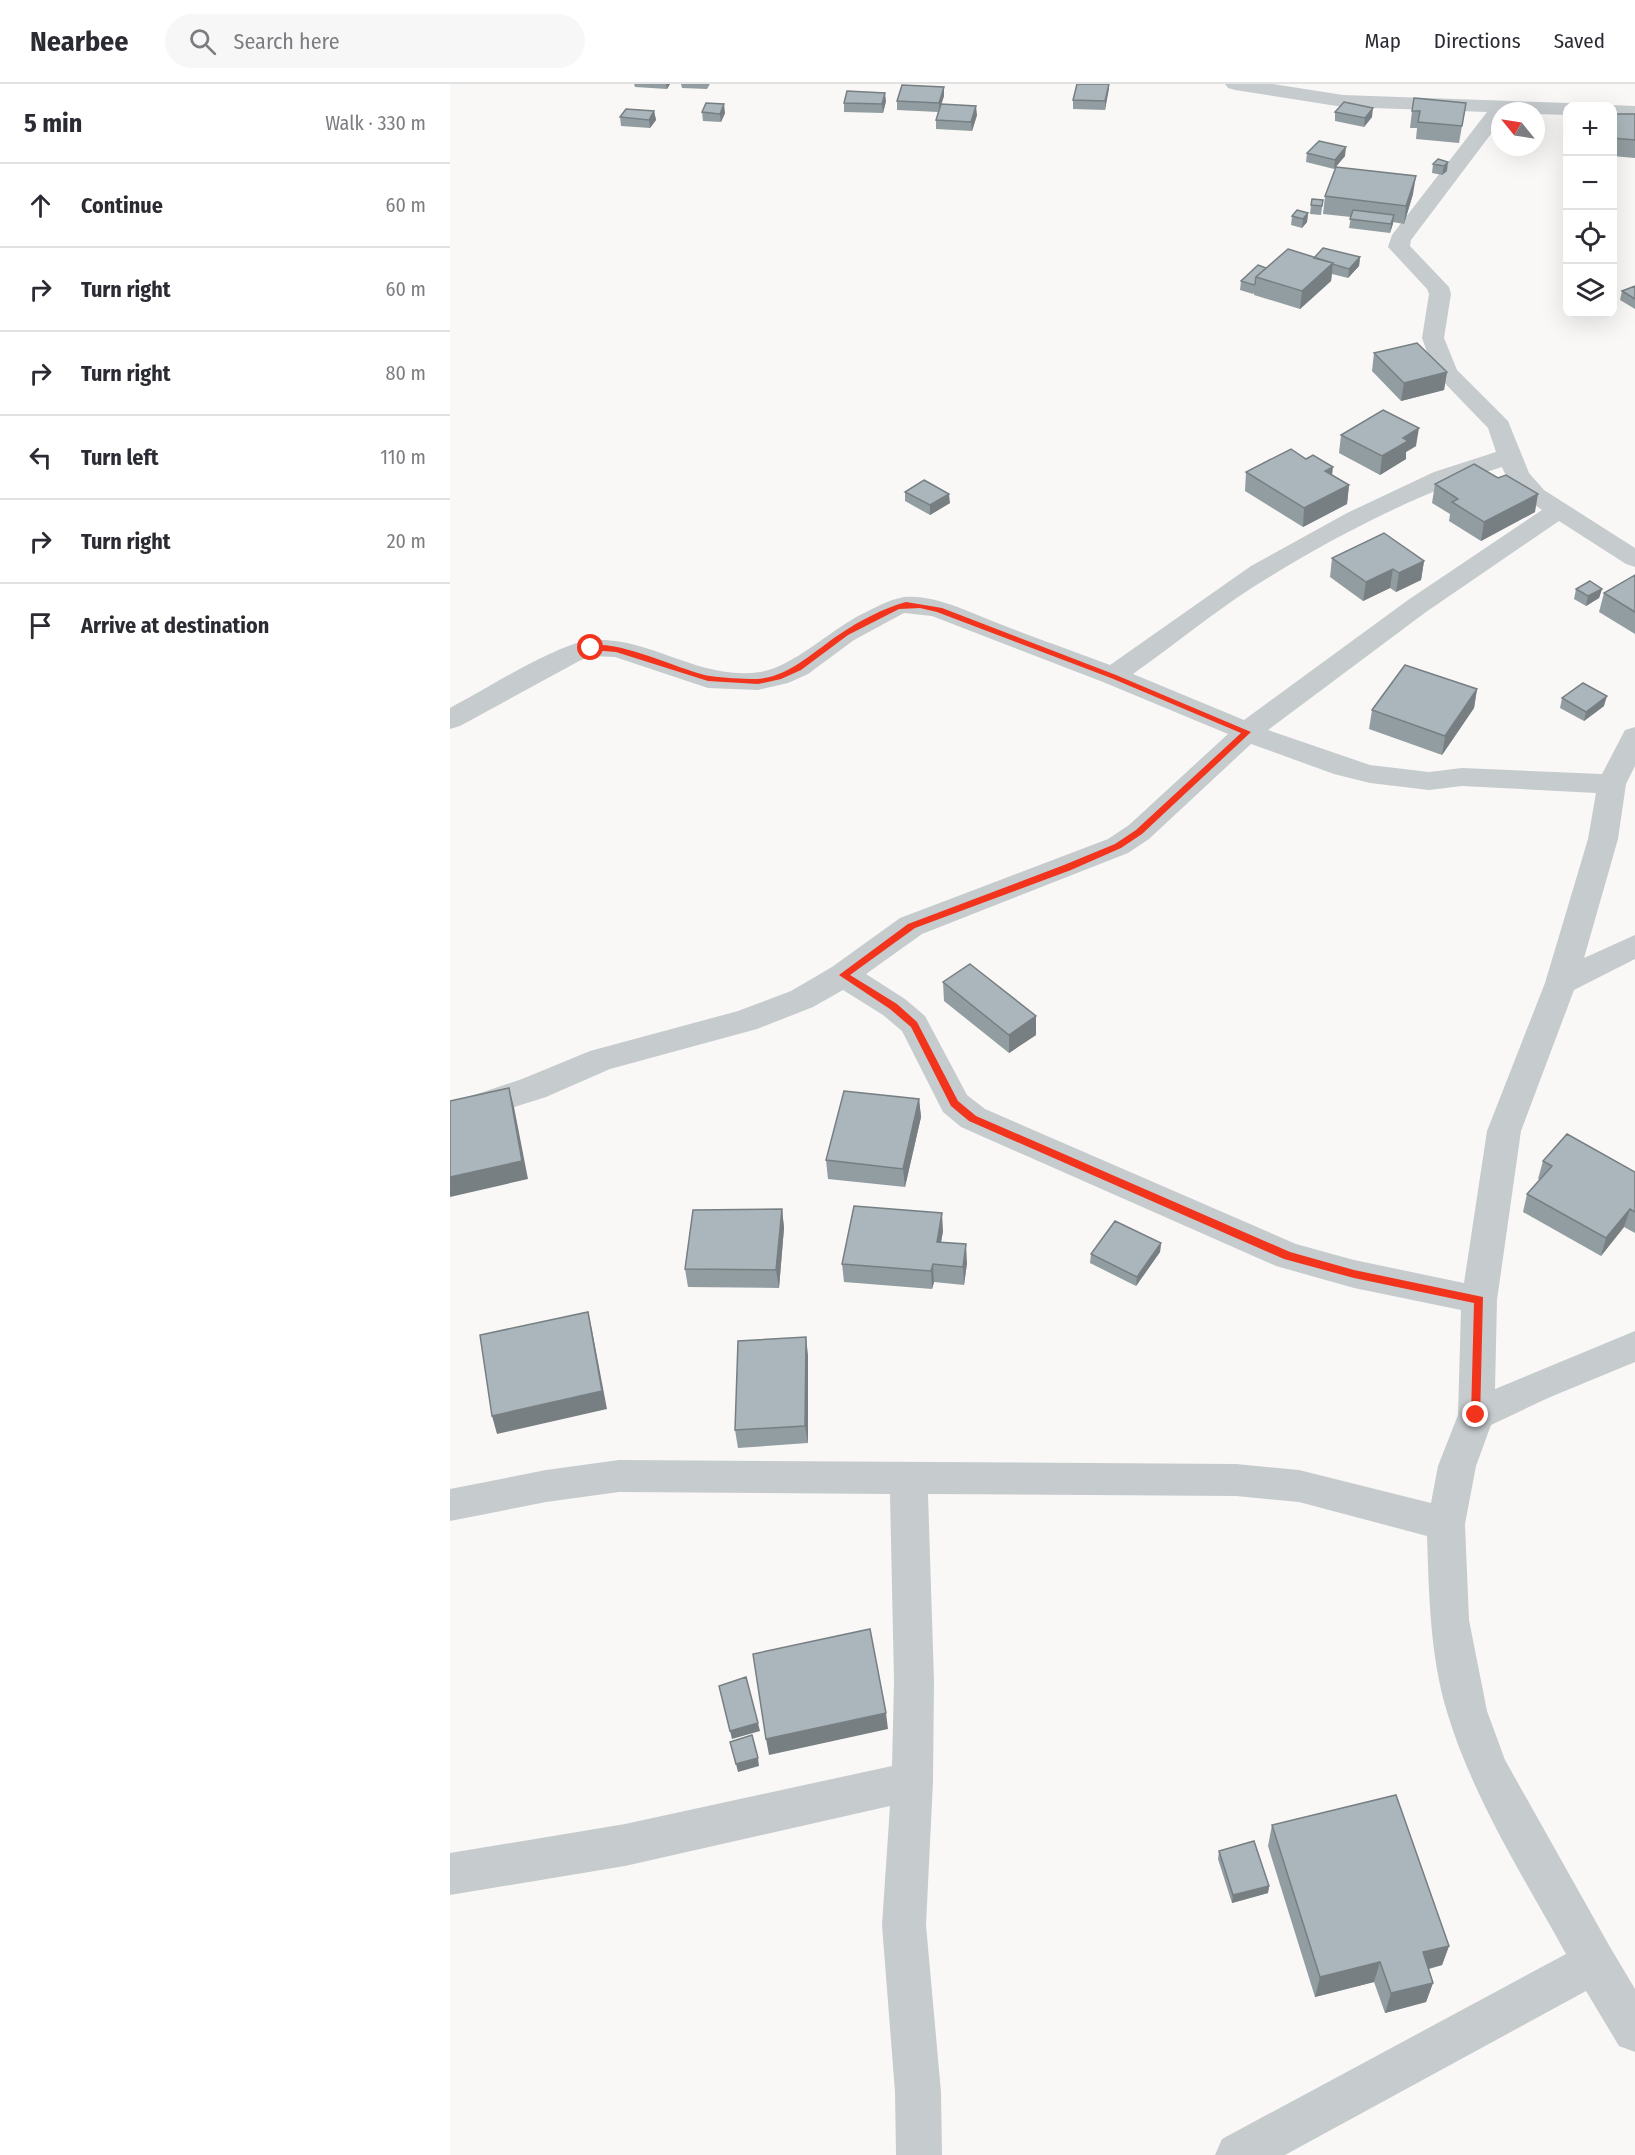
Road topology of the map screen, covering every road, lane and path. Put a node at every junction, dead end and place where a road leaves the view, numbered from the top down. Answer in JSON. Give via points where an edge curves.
{"nodes":[{"id":1,"x":1235,"y":84,"type":"edge"},
{"id":2,"x":1491,"y":106,"type":"edge"},
{"id":3,"x":1545,"y":108,"type":"edge"},
{"id":4,"x":1563,"y":109,"type":"edge"},
{"id":5,"x":1617,"y":111,"type":"edge"},
{"id":6,"x":1635,"y":112,"type":"edge"},
{"id":7,"x":1491,"y":120,"type":"edge"},
{"id":8,"x":1510,"y":456,"type":"junction"},
{"id":9,"x":1558,"y":510,"type":"junction"},
{"id":10,"x":1635,"y":559,"type":"edge"},
{"id":11,"x":1113,"y":676,"type":"junction"},
{"id":12,"x":450,"y":720,"type":"edge"},
{"id":13,"x":1247,"y":732,"type":"junction"},
{"id":14,"x":1635,"y":736,"type":"edge"},
{"id":15,"x":1612,"y":784,"type":"junction"},
{"id":16,"x":1635,"y":946,"type":"edge"},
{"id":17,"x":843,"y":975,"type":"junction"},
{"id":18,"x":1561,"y":983,"type":"junction"},
{"id":19,"x":450,"y":1115,"type":"edge"},
{"id":20,"x":1479,"y":1300,"type":"junction"},
{"id":21,"x":1635,"y":1346,"type":"edge"},
{"id":22,"x":1476,"y":1415,"type":"junction"},
{"id":23,"x":909,"y":1478,"type":"junction"},
{"id":24,"x":450,"y":1504,"type":"edge"},
{"id":25,"x":1446,"y":1524,"type":"junction"},
{"id":26,"x":912,"y":1781,"type":"junction"},
{"id":27,"x":450,"y":1874,"type":"edge"},
{"id":28,"x":1594,"y":1963,"type":"junction"},
{"id":29,"x":1635,"y":2030,"type":"edge"},
{"id":30,"x":919,"y":2155,"type":"edge"},
{"id":31,"x":1238,"y":2155,"type":"edge"}],
"edges":[{"from":1,"to":2,"type":"street","via":[[1343,101]]},
{"from":3,"to":4,"type":"street"},
{"from":5,"to":6,"type":"street"},
{"from":7,"to":8,"type":"street","via":[[1400,240],[1399,247],[1438,287],[1433,338],[1446,372],[1493,418]]},
{"from":8,"to":9,"type":"street","via":[[1526,487]]},
{"from":8,"to":11,"type":"street","via":[[1443,477],[1327,534],[1207,607]]},
{"from":9,"to":10,"type":"street"},
{"from":9,"to":13,"type":"street","via":[[1426,600]]},
{"from":11,"to":12,"type":"street","via":[[939,610],[906,605],[845,634],[798,668],[778,677],[758,681],[708,679],[616,649],[591,648],[571,654]]},
{"from":11,"to":13,"type":"street"},
{"from":13,"to":15,"type":"street","via":[[1370,774],[1429,781],[1462,777]]},
{"from":13,"to":17,"type":"street","via":[[1148,825],[1118,846],[912,926]]},
{"from":14,"to":15,"type":"street"},
{"from":15,"to":18,"type":"street","via":[[1603,839]]},
{"from":16,"to":18,"type":"street"},
{"from":17,"to":19,"type":"street","via":[[802,999],[746,1021],[601,1059],[534,1088]]},
{"from":17,"to":20,"type":"street","via":[[914,1024],[955,1103],[973,1118],[1288,1256]]},
{"from":18,"to":20,"type":"street","via":[[1504,1131]]},
{"from":20,"to":22,"type":"street"},
{"from":21,"to":22,"type":"street"},
{"from":22,"to":25,"type":"street","via":[[1457,1466]]},
{"from":23,"to":24,"type":"street","via":[[619,1476]]},
{"from":23,"to":25,"type":"street","via":[[1236,1480],[1299,1486]]},
{"from":23,"to":26,"type":"street"},
{"from":25,"to":28,"type":"street","via":[[1449,1620],[1467,1711],[1488,1769]]},
{"from":26,"to":27,"type":"street","via":[[625,1845]]},
{"from":26,"to":30,"type":"street","via":[[904,1925],[918,2092]]},
{"from":28,"to":29,"type":"street"},
{"from":28,"to":31,"type":"street"}]}
